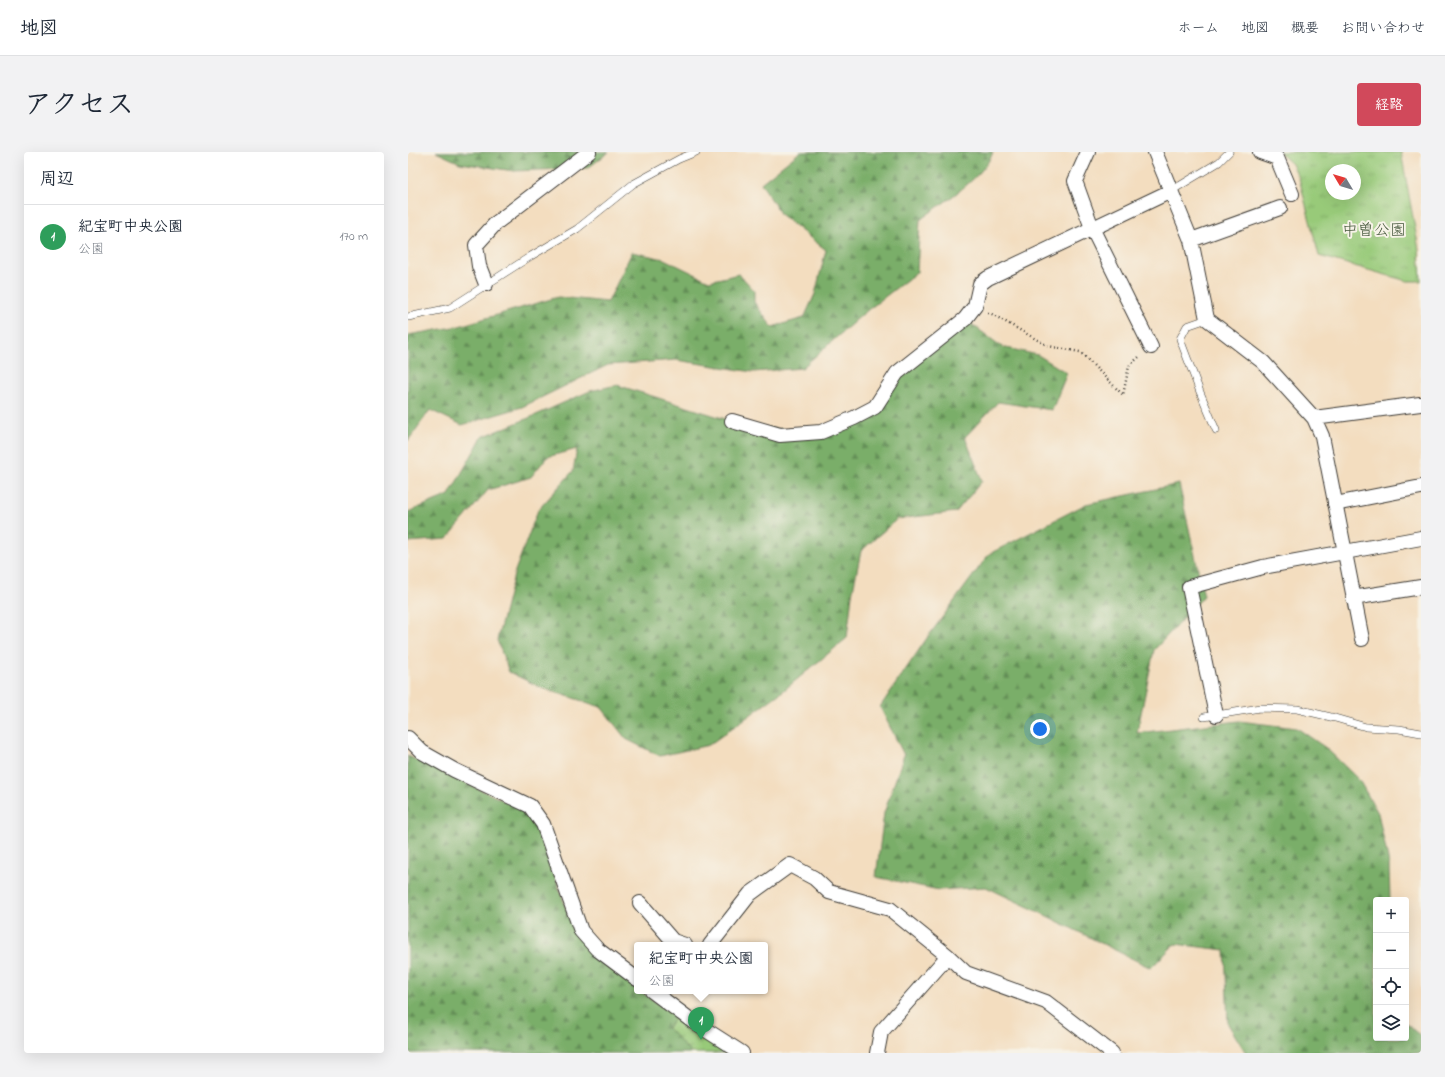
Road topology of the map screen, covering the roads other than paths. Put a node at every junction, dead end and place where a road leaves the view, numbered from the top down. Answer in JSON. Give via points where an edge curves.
{"nodes":[{"id":1,"x":589,"y":152,"type":"edge"},
{"id":2,"x":696,"y":152,"type":"edge"},
{"id":3,"x":1088,"y":152,"type":"edge"},
{"id":4,"x":1155,"y":152,"type":"edge"},
{"id":5,"x":1229,"y":152,"type":"edge"},
{"id":6,"x":1260,"y":152,"type":"edge"},
{"id":7,"x":1171,"y":191,"type":"junction"},
{"id":8,"x":1292,"y":194,"type":"dead end"},
{"id":9,"x":1280,"y":208,"type":"dead end"},
{"id":10,"x":1092,"y":228,"type":"junction"},
{"id":11,"x":1192,"y":240,"type":"junction"},
{"id":12,"x":486,"y":284,"type":"junction"},
{"id":13,"x":408,"y":317,"type":"edge"},
{"id":14,"x":1207,"y":319,"type":"junction"},
{"id":15,"x":1151,"y":347,"type":"road end"},
{"id":16,"x":1420,"y":404,"type":"dead end"},
{"id":17,"x":1314,"y":418,"type":"junction"},
{"id":18,"x":732,"y":421,"type":"dead end"},
{"id":19,"x":1216,"y":430,"type":"dead end"},
{"id":20,"x":1421,"y":487,"type":"edge"},
{"id":21,"x":1335,"y":504,"type":"junction"},
{"id":22,"x":1421,"y":538,"type":"edge"},
{"id":23,"x":1344,"y":551,"type":"junction"},
{"id":24,"x":1421,"y":587,"type":"edge"},
{"id":25,"x":1354,"y":598,"type":"junction"},
{"id":26,"x":1362,"y":639,"type":"dead end"},
{"id":27,"x":1210,"y":716,"type":"joint"},
{"id":28,"x":1421,"y":733,"type":"edge"},
{"id":29,"x":408,"y":738,"type":"edge"},
{"id":30,"x":640,"y":903,"type":"dead end"},
{"id":31,"x":676,"y":942,"type":"edge"},
{"id":32,"x":712,"y":942,"type":"edge"},
{"id":33,"x":948,"y":956,"type":"junction"},
{"id":34,"x":634,"y":977,"type":"edge"},
{"id":35,"x":656,"y":994,"type":"edge"},
{"id":36,"x":742,"y":1053,"type":"edge"},
{"id":37,"x":877,"y":1053,"type":"edge"},
{"id":38,"x":1112,"y":1053,"type":"edge"}],
"edges":[{"from":1,"to":12,"type":"street","via":[[496,224],[476,245]]},
{"from":2,"to":12,"type":"lane","via":[[633,184],[577,229]]},
{"from":3,"to":10,"type":"street","via":[[1075,181]]},
{"from":4,"to":7,"type":"street"},
{"from":5,"to":7,"type":"lane","via":[[1219,162]]},
{"from":6,"to":8,"type":"street","via":[[1277,158]]},
{"from":7,"to":10,"type":"street"},
{"from":7,"to":11,"type":"street"},
{"from":9,"to":11,"type":"street"},
{"from":10,"to":15,"type":"street"},
{"from":10,"to":18,"type":"street","via":[[980,284],[975,306],[965,319],[897,373],[875,407],[822,432],[780,435]]},
{"from":11,"to":14,"type":"street"},
{"from":12,"to":13,"type":"lane","via":[[450,308]]},
{"from":14,"to":17,"type":"street","via":[[1263,362]]},
{"from":14,"to":19,"type":"lane","via":[[1187,326],[1180,339]]},
{"from":16,"to":17,"type":"street"},
{"from":17,"to":21,"type":"street","via":[[1322,436]]},
{"from":20,"to":21,"type":"street"},
{"from":21,"to":23,"type":"street"},
{"from":22,"to":23,"type":"street"},
{"from":23,"to":25,"type":"street"},
{"from":23,"to":27,"type":"street","via":[[1263,567],[1189,587]]},
{"from":24,"to":25,"type":"street"},
{"from":25,"to":26,"type":"street"},
{"from":27,"to":28,"type":"lane","via":[[1260,708],[1297,710],[1366,727]]},
{"from":29,"to":34,"type":"street","via":[[422,752],[454,770],[530,806],[543,824],[581,931],[597,949]]},
{"from":30,"to":31,"type":"street"},
{"from":32,"to":33,"type":"street","via":[[750,894],[790,865],[814,878],[829,892],[890,909]]},
{"from":33,"to":37,"type":"street","via":[[881,1032]]},
{"from":33,"to":38,"type":"street","via":[[966,973],[1046,1002]]},
{"from":35,"to":36,"type":"street","via":[[692,1022]]}]}
